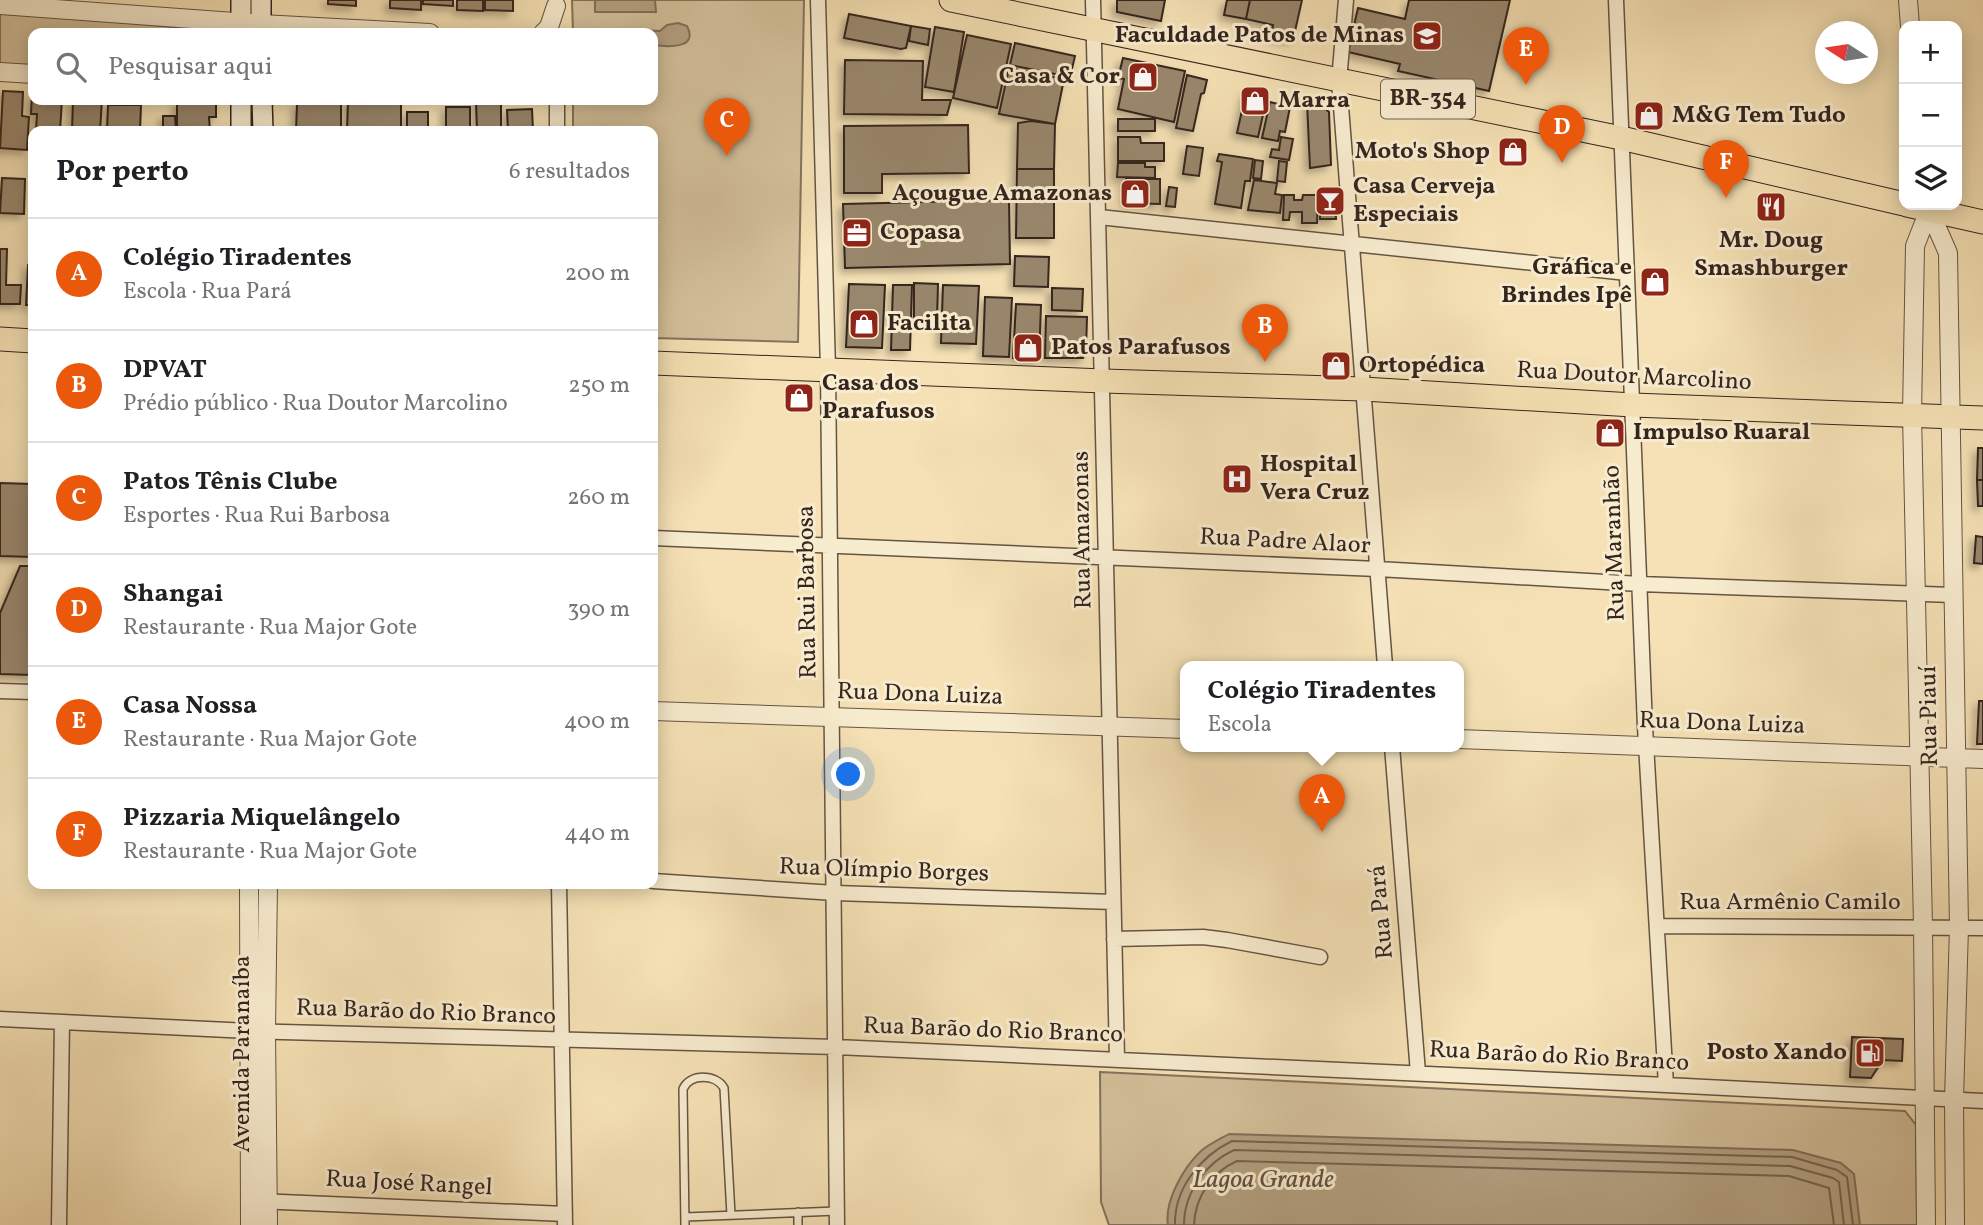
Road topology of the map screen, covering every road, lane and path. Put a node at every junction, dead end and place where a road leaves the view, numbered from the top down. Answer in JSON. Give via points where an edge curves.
{"nodes":[{"id":1,"x":241,"y":0,"type":"edge"},
{"id":2,"x":261,"y":0,"type":"edge"},
{"id":3,"x":818,"y":0,"type":"edge"},
{"id":4,"x":951,"y":0,"type":"edge"},
{"id":5,"x":1093,"y":0,"type":"edge"},
{"id":6,"x":1346,"y":0,"type":"edge"},
{"id":7,"x":1616,"y":0,"type":"edge"},
{"id":8,"x":1908,"y":0,"type":"edge"},
{"id":9,"x":556,"y":3,"type":"edge"},
{"id":10,"x":0,"y":5,"type":"edge"},
{"id":11,"x":1910,"y":21,"type":"edge"},
{"id":12,"x":251,"y":28,"type":"edge"},
{"id":13,"x":548,"y":28,"type":"edge"},
{"id":14,"x":556,"y":28,"type":"edge"},
{"id":15,"x":1094,"y":30,"type":"junction"},
{"id":16,"x":0,"y":72,"type":"edge"},
{"id":17,"x":28,"y":74,"type":"edge"},
{"id":18,"x":1339,"y":80,"type":"junction"},
{"id":19,"x":241,"y":105,"type":"edge"},
{"id":20,"x":262,"y":105,"type":"edge"},
{"id":21,"x":557,"y":105,"type":"edge"},
{"id":22,"x":242,"y":126,"type":"edge"},
{"id":23,"x":263,"y":126,"type":"edge"},
{"id":24,"x":556,"y":126,"type":"edge"},
{"id":25,"x":1621,"y":138,"type":"junction"},
{"id":26,"x":1899,"y":202,"type":"edge"},
{"id":27,"x":1917,"y":210,"type":"edge"},
{"id":28,"x":1920,"y":210,"type":"edge"},
{"id":29,"x":1934,"y":210,"type":"edge"},
{"id":30,"x":1100,"y":217,"type":"junction"},
{"id":31,"x":1983,"y":222,"type":"edge"},
{"id":32,"x":1352,"y":246,"type":"junction"},
{"id":33,"x":1627,"y":273,"type":"junction"},
{"id":34,"x":0,"y":339,"type":"edge"},
{"id":35,"x":28,"y":341,"type":"edge"},
{"id":36,"x":658,"y":363,"type":"edge"},
{"id":37,"x":828,"y":370,"type":"junction"},
{"id":38,"x":1104,"y":381,"type":"junction"},
{"id":39,"x":1363,"y":389,"type":"junction"},
{"id":40,"x":1633,"y":405,"type":"junction"},
{"id":41,"x":1912,"y":414,"type":"junction"},
{"id":42,"x":1950,"y":416,"type":"junction"},
{"id":43,"x":1983,"y":418,"type":"edge"},
{"id":44,"x":658,"y":538,"type":"edge"},
{"id":45,"x":830,"y":546,"type":"junction"},
{"id":46,"x":1106,"y":557,"type":"junction"},
{"id":47,"x":1378,"y":569,"type":"junction"},
{"id":48,"x":1640,"y":583,"type":"junction"},
{"id":49,"x":1916,"y":594,"type":"junction"},
{"id":50,"x":1952,"y":596,"type":"junction"},
{"id":51,"x":1385,"y":661,"type":"edge"},
{"id":52,"x":0,"y":691,"type":"edge"},
{"id":53,"x":28,"y":692,"type":"edge"},
{"id":54,"x":658,"y":711,"type":"edge"},
{"id":55,"x":833,"y":716,"type":"junction"},
{"id":56,"x":1108,"y":726,"type":"junction"},
{"id":57,"x":1180,"y":729,"type":"edge"},
{"id":58,"x":1464,"y":739,"type":"edge"},
{"id":59,"x":1646,"y":746,"type":"junction"},
{"id":60,"x":1392,"y":752,"type":"edge"},
{"id":61,"x":1920,"y":756,"type":"junction"},
{"id":62,"x":1956,"y":758,"type":"junction"},
{"id":63,"x":1983,"y":759,"type":"edge"},
{"id":64,"x":658,"y":881,"type":"edge"},
{"id":65,"x":249,"y":889,"type":"edge"},
{"id":66,"x":268,"y":889,"type":"edge"},
{"id":67,"x":559,"y":889,"type":"edge"},
{"id":68,"x":835,"y":892,"type":"junction"},
{"id":69,"x":1113,"y":902,"type":"junction"},
{"id":70,"x":1657,"y":926,"type":"junction"},
{"id":71,"x":1923,"y":926,"type":"junction"},
{"id":72,"x":1959,"y":926,"type":"junction"},
{"id":73,"x":1983,"y":928,"type":"edge"},
{"id":74,"x":1114,"y":940,"type":"junction"},
{"id":75,"x":1320,"y":957,"type":"dead end"},
{"id":76,"x":0,"y":1018,"type":"edge"},
{"id":77,"x":62,"y":1022,"type":"junction"},
{"id":78,"x":257,"y":1031,"type":"junction"},
{"id":79,"x":562,"y":1040,"type":"junction"},
{"id":80,"x":836,"y":1047,"type":"junction"},
{"id":81,"x":1117,"y":1059,"type":"junction"},
{"id":82,"x":1418,"y":1073,"type":"junction"},
{"id":83,"x":1666,"y":1084,"type":"junction"},
{"id":84,"x":1926,"y":1098,"type":"junction"},
{"id":85,"x":1954,"y":1100,"type":"junction"},
{"id":86,"x":1983,"y":1101,"type":"edge"},
{"id":87,"x":258,"y":1201,"type":"junction"},
{"id":88,"x":798,"y":1212,"type":"junction"},
{"id":89,"x":732,"y":1215,"type":"junction"},
{"id":90,"x":837,"y":1218,"type":"edge"},
{"id":91,"x":565,"y":1220,"type":"edge"},
{"id":92,"x":685,"y":1221,"type":"edge"},
{"id":93,"x":59,"y":1225,"type":"edge"},
{"id":94,"x":250,"y":1225,"type":"edge"},
{"id":95,"x":268,"y":1225,"type":"edge"},
{"id":96,"x":798,"y":1225,"type":"edge"},
{"id":97,"x":1926,"y":1225,"type":"edge"},
{"id":98,"x":1955,"y":1225,"type":"edge"}],
"edges":[{"from":1,"to":12,"type":"main road"},
{"from":2,"to":12,"type":"main road"},
{"from":3,"to":37,"type":"street","name":"Rua Rui Barbosa"},
{"from":4,"to":15,"type":"main road","number":"BR-354"},
{"from":5,"to":15,"type":"street","name":"Rua Amazonas"},
{"from":6,"to":18,"type":"street"},
{"from":7,"to":25,"type":"street","name":"Rua Maranhão"},
{"from":8,"to":11,"type":"street"},
{"from":9,"to":13,"type":"street"},
{"from":9,"to":14,"type":"street"},
{"from":10,"to":12,"type":"street"},
{"from":15,"to":18,"type":"main road","number":"BR-354"},
{"from":15,"to":30,"type":"street","name":"Rua Amazonas"},
{"from":16,"to":17,"type":"street"},
{"from":18,"to":25,"type":"main road","number":"BR-354"},
{"from":18,"to":32,"type":"street"},
{"from":19,"to":22,"type":"main road"},
{"from":20,"to":23,"type":"main road"},
{"from":21,"to":24,"type":"street"},
{"from":25,"to":26,"type":"main road","number":"BR-354"},
{"from":25,"to":33,"type":"street","name":"Rua Maranhão"},
{"from":27,"to":41,"type":"street","name":"Rua Piauí"},
{"from":28,"to":42,"type":"street","name":"Rua Piauí","via":[[1948,253]]},
{"from":29,"to":31,"type":"main road","number":"BR-354"},
{"from":30,"to":32,"type":"street"},
{"from":30,"to":38,"type":"street","name":"Rua Amazonas"},
{"from":32,"to":33,"type":"street"},
{"from":32,"to":39,"type":"street"},
{"from":33,"to":40,"type":"street","name":"Rua Maranhão"},
{"from":34,"to":35,"type":"main road"},
{"from":36,"to":37,"type":"main road","name":"Rua Doutor Marcolino"},
{"from":37,"to":38,"type":"main road","name":"Rua Doutor Marcolino"},
{"from":37,"to":45,"type":"street","name":"Rua Rui Barbosa"},
{"from":38,"to":39,"type":"main road","name":"Rua Doutor Marcolino"},
{"from":38,"to":46,"type":"street","name":"Rua Amazonas"},
{"from":39,"to":40,"type":"main road","name":"Rua Doutor Marcolino"},
{"from":39,"to":47,"type":"street"},
{"from":40,"to":41,"type":"main road","name":"Rua Doutor Marcolino"},
{"from":40,"to":48,"type":"street","name":"Rua Maranhão"},
{"from":41,"to":42,"type":"main road","name":"Rua Doutor Marcolino"},
{"from":41,"to":49,"type":"street","name":"Rua Piauí"},
{"from":42,"to":43,"type":"main road","name":"Rua Doutor Marcolino"},
{"from":42,"to":50,"type":"street","name":"Rua Piauí"},
{"from":44,"to":45,"type":"street","name":"Rua Padre Alaor"},
{"from":45,"to":46,"type":"street","name":"Rua Padre Alaor"},
{"from":45,"to":55,"type":"street","name":"Rua Rui Barbosa"},
{"from":46,"to":47,"type":"street","name":"Rua Padre Alaor"},
{"from":46,"to":56,"type":"street","name":"Rua Amazonas"},
{"from":47,"to":48,"type":"street","name":"Rua Padre Alaor"},
{"from":47,"to":51,"type":"street"},
{"from":48,"to":49,"type":"street","name":"Rua Padre Alaor"},
{"from":48,"to":59,"type":"street","name":"Rua Maranhão"},
{"from":49,"to":50,"type":"street","name":"Rua Padre Alaor"},
{"from":49,"to":61,"type":"street","name":"Rua Piauí"},
{"from":50,"to":62,"type":"street","name":"Rua Piauí"},
{"from":52,"to":53,"type":"street"},
{"from":54,"to":55,"type":"street","name":"Rua Dona Luiza"},
{"from":55,"to":56,"type":"street","name":"Rua Dona Luiza"},
{"from":55,"to":68,"type":"street","name":"Rua Rui Barbosa"},
{"from":56,"to":57,"type":"street","name":"Rua Dona Luiza"},
{"from":56,"to":69,"type":"street","name":"Rua Amazonas"},
{"from":58,"to":59,"type":"street","name":"Rua Dona Luiza"},
{"from":59,"to":61,"type":"street","name":"Rua Dona Luiza"},
{"from":59,"to":70,"type":"street","name":"Rua Maranhão"},
{"from":60,"to":82,"type":"street","name":"Rua Pará"},
{"from":61,"to":62,"type":"street","name":"Rua Dona Luiza"},
{"from":61,"to":71,"type":"street","name":"Rua Piauí"},
{"from":62,"to":63,"type":"street","name":"Rua Dona Luiza"},
{"from":62,"to":72,"type":"street","name":"Rua Piauí"},
{"from":64,"to":68,"type":"street","name":"Rua Olímpio Borges"},
{"from":65,"to":78,"type":"street","name":"Avenida Paranaíba"},
{"from":66,"to":78,"type":"street","name":"Avenida Paranaíba"},
{"from":67,"to":79,"type":"street"},
{"from":68,"to":69,"type":"street","name":"Rua Olímpio Borges"},
{"from":68,"to":80,"type":"street","name":"Rua Rui Barbosa"},
{"from":69,"to":74,"type":"street","name":"Rua Amazonas"},
{"from":70,"to":71,"type":"street","name":"Rua Armênio Camilo"},
{"from":70,"to":83,"type":"street","name":"Rua Maranhão"},
{"from":71,"to":72,"type":"street","name":"Rua Armênio Camilo"},
{"from":71,"to":84,"type":"street","name":"Rua Piauí"},
{"from":72,"to":73,"type":"street"},
{"from":72,"to":85,"type":"street","name":"Rua Piauí"},
{"from":74,"to":75,"type":"street","via":[[1203,937]]},
{"from":74,"to":81,"type":"street","name":"Rua Amazonas"},
{"from":76,"to":77,"type":"street","name":"Rua Barão do Rio Branco"},
{"from":77,"to":78,"type":"street","name":"Rua Barão do Rio Branco"},
{"from":77,"to":93,"type":"street"},
{"from":78,"to":79,"type":"street","name":"Rua Barão do Rio Branco"},
{"from":78,"to":87,"type":"street","name":"Avenida Paranaíba"},
{"from":79,"to":80,"type":"street","name":"Rua Barão do Rio Branco"},
{"from":79,"to":91,"type":"street"},
{"from":80,"to":81,"type":"street","name":"Rua Barão do Rio Branco"},
{"from":80,"to":90,"type":"street","name":"Rua Rui Barbosa"},
{"from":81,"to":82,"type":"street","name":"Rua Barão do Rio Branco"},
{"from":82,"to":83,"type":"street","name":"Rua Barão do Rio Branco"},
{"from":83,"to":84,"type":"street","name":"Rua Barão do Rio Branco"},
{"from":84,"to":85,"type":"street","name":"Rua Barão do Rio Branco"},
{"from":84,"to":97,"type":"street","name":"Rua Piauí"},
{"from":85,"to":86,"type":"street","name":"Rua Barão do Rio Branco"},
{"from":85,"to":98,"type":"street","name":"Rua Piauí"},
{"from":87,"to":91,"type":"street","name":"Rua José Rangel"},
{"from":87,"to":94,"type":"street","name":"Avenida Paranaíba"},
{"from":87,"to":95,"type":"street","name":"Avenida Paranaíba"},
{"from":88,"to":89,"type":"lane"},
{"from":88,"to":90,"type":"lane"},
{"from":88,"to":96,"type":"lane"},
{"from":89,"to":92,"type":"lane"},
{"from":89,"to":92,"type":"lane","via":[[724,1088],[712,1077],[693,1079],[683,1089]]}]}
